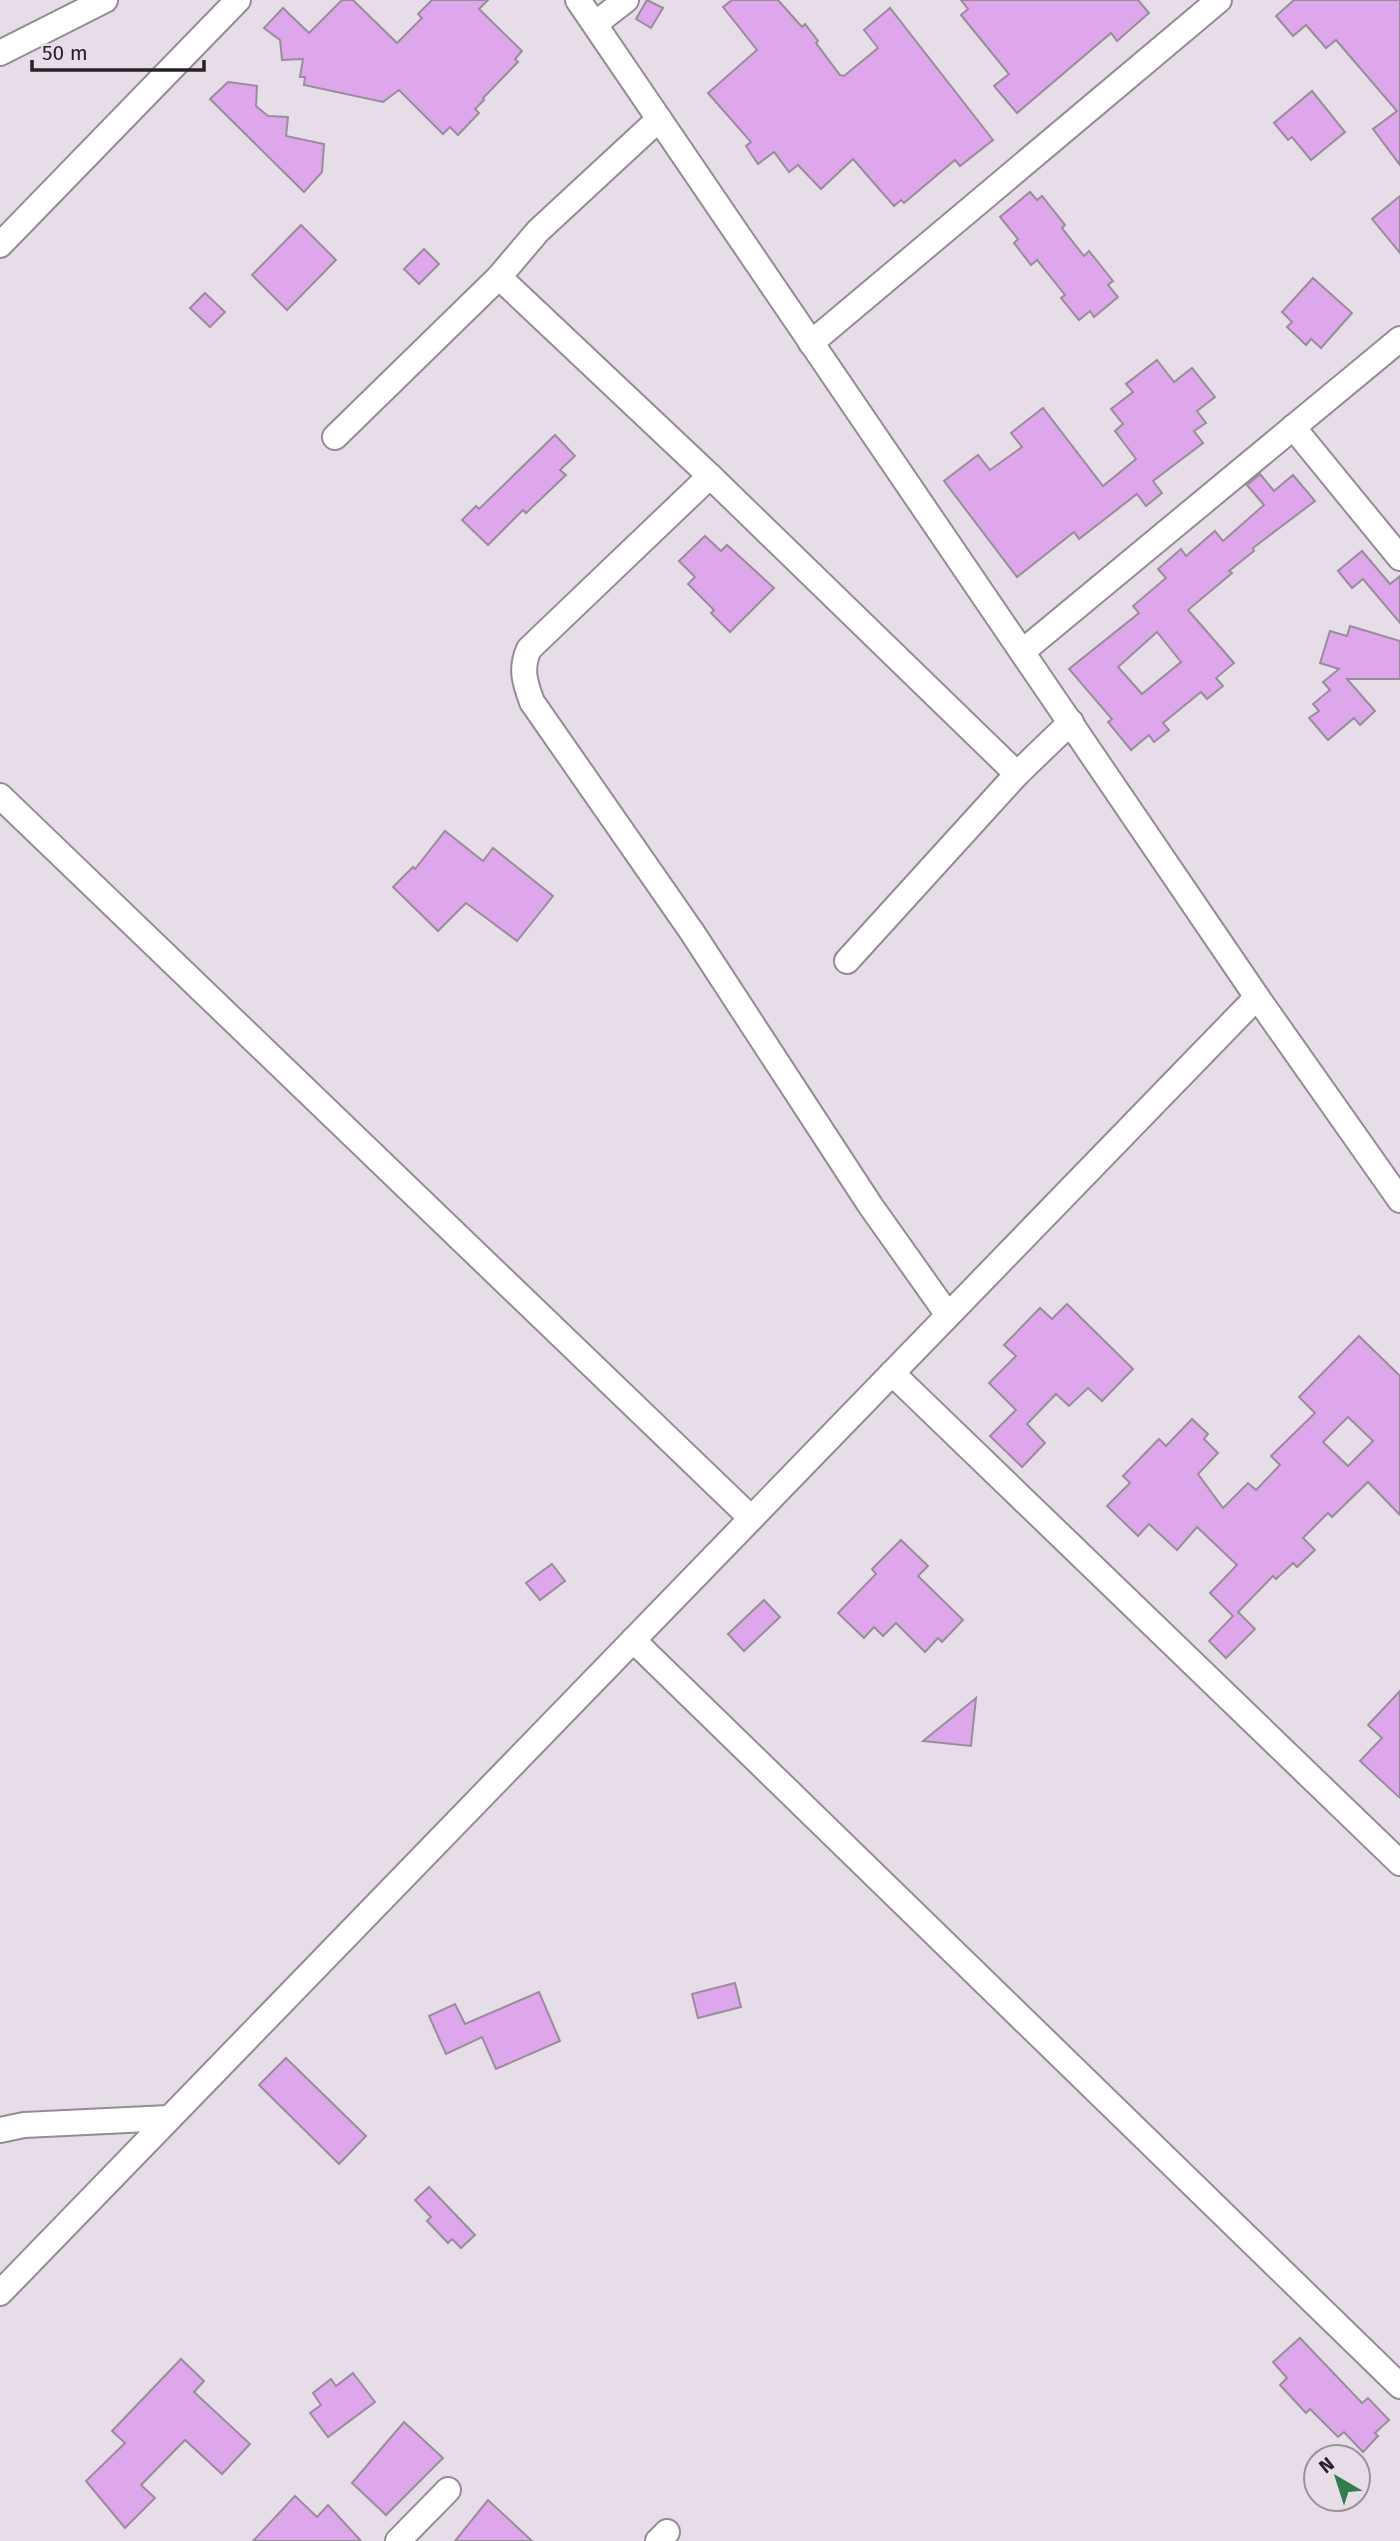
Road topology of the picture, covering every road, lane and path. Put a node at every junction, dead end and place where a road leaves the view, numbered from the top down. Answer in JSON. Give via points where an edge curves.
{"nodes":[{"id":1,"x":105,"y":0,"type":"edge"},
{"id":2,"x":238,"y":0,"type":"edge"},
{"id":3,"x":578,"y":0,"type":"edge"},
{"id":4,"x":626,"y":0,"type":"edge"},
{"id":5,"x":1219,"y":0,"type":"edge"},
{"id":6,"x":595,"y":24,"type":"junction"},
{"id":7,"x":0,"y":53,"type":"edge"},
{"id":8,"x":659,"y":119,"type":"junction"},
{"id":9,"x":0,"y":245,"type":"edge"},
{"id":10,"x":499,"y":277,"type":"junction"},
{"id":11,"x":1400,"y":339,"type":"edge"},
{"id":12,"x":811,"y":343,"type":"junction"},
{"id":13,"x":1293,"y":426,"type":"junction"},
{"id":14,"x":335,"y":438,"type":"dead end"},
{"id":15,"x":710,"y":477,"type":"junction"},
{"id":16,"x":1400,"y":558,"type":"edge"},
{"id":17,"x":1022,"y":652,"type":"junction"},
{"id":18,"x":1071,"y":722,"type":"junction"},
{"id":19,"x":1017,"y":774,"type":"junction"},
{"id":20,"x":0,"y":796,"type":"edge"},
{"id":21,"x":847,"y":961,"type":"dead end"},
{"id":22,"x":1256,"y":997,"type":"junction"},
{"id":23,"x":1400,"y":1200,"type":"edge"},
{"id":24,"x":948,"y":1315,"type":"junction"},
{"id":25,"x":892,"y":1373,"type":"junction"},
{"id":26,"x":751,"y":1518,"type":"junction"},
{"id":27,"x":633,"y":1640,"type":"junction"},
{"id":28,"x":1400,"y":1863,"type":"edge"},
{"id":29,"x":169,"y":2118,"type":"junction"},
{"id":30,"x":0,"y":2130,"type":"edge"},
{"id":31,"x":0,"y":2293,"type":"edge"},
{"id":32,"x":1400,"y":2386,"type":"edge"},
{"id":33,"x":448,"y":2490,"type":"dead end"},
{"id":34,"x":398,"y":2541,"type":"edge"}],
"edges":[{"from":1,"to":7,"type":"street"},
{"from":2,"to":9,"type":"street"},
{"from":3,"to":6,"type":"street"},
{"from":4,"to":6,"type":"street"},
{"from":5,"to":12,"type":"street"},
{"from":6,"to":8,"type":"street"},
{"from":8,"to":10,"type":"street","via":[[538,231]]},
{"from":8,"to":12,"type":"street"},
{"from":10,"to":14,"type":"street"},
{"from":10,"to":15,"type":"street"},
{"from":11,"to":13,"type":"street"},
{"from":12,"to":17,"type":"street"},
{"from":13,"to":16,"type":"street"},
{"from":13,"to":17,"type":"street"},
{"from":15,"to":19,"type":"street"},
{"from":15,"to":24,"type":"street","via":[[529,649],[523,678],[532,702]]},
{"from":17,"to":18,"type":"street"},
{"from":18,"to":19,"type":"street"},
{"from":18,"to":22,"type":"street"},
{"from":19,"to":21,"type":"street"},
{"from":20,"to":26,"type":"street"},
{"from":22,"to":23,"type":"street"},
{"from":22,"to":24,"type":"street"},
{"from":24,"to":25,"type":"street"},
{"from":25,"to":26,"type":"street"},
{"from":25,"to":28,"type":"street"},
{"from":26,"to":27,"type":"street"},
{"from":27,"to":29,"type":"street"},
{"from":27,"to":32,"type":"street"},
{"from":29,"to":30,"type":"street"},
{"from":29,"to":31,"type":"street"},
{"from":33,"to":34,"type":"street"}]}
